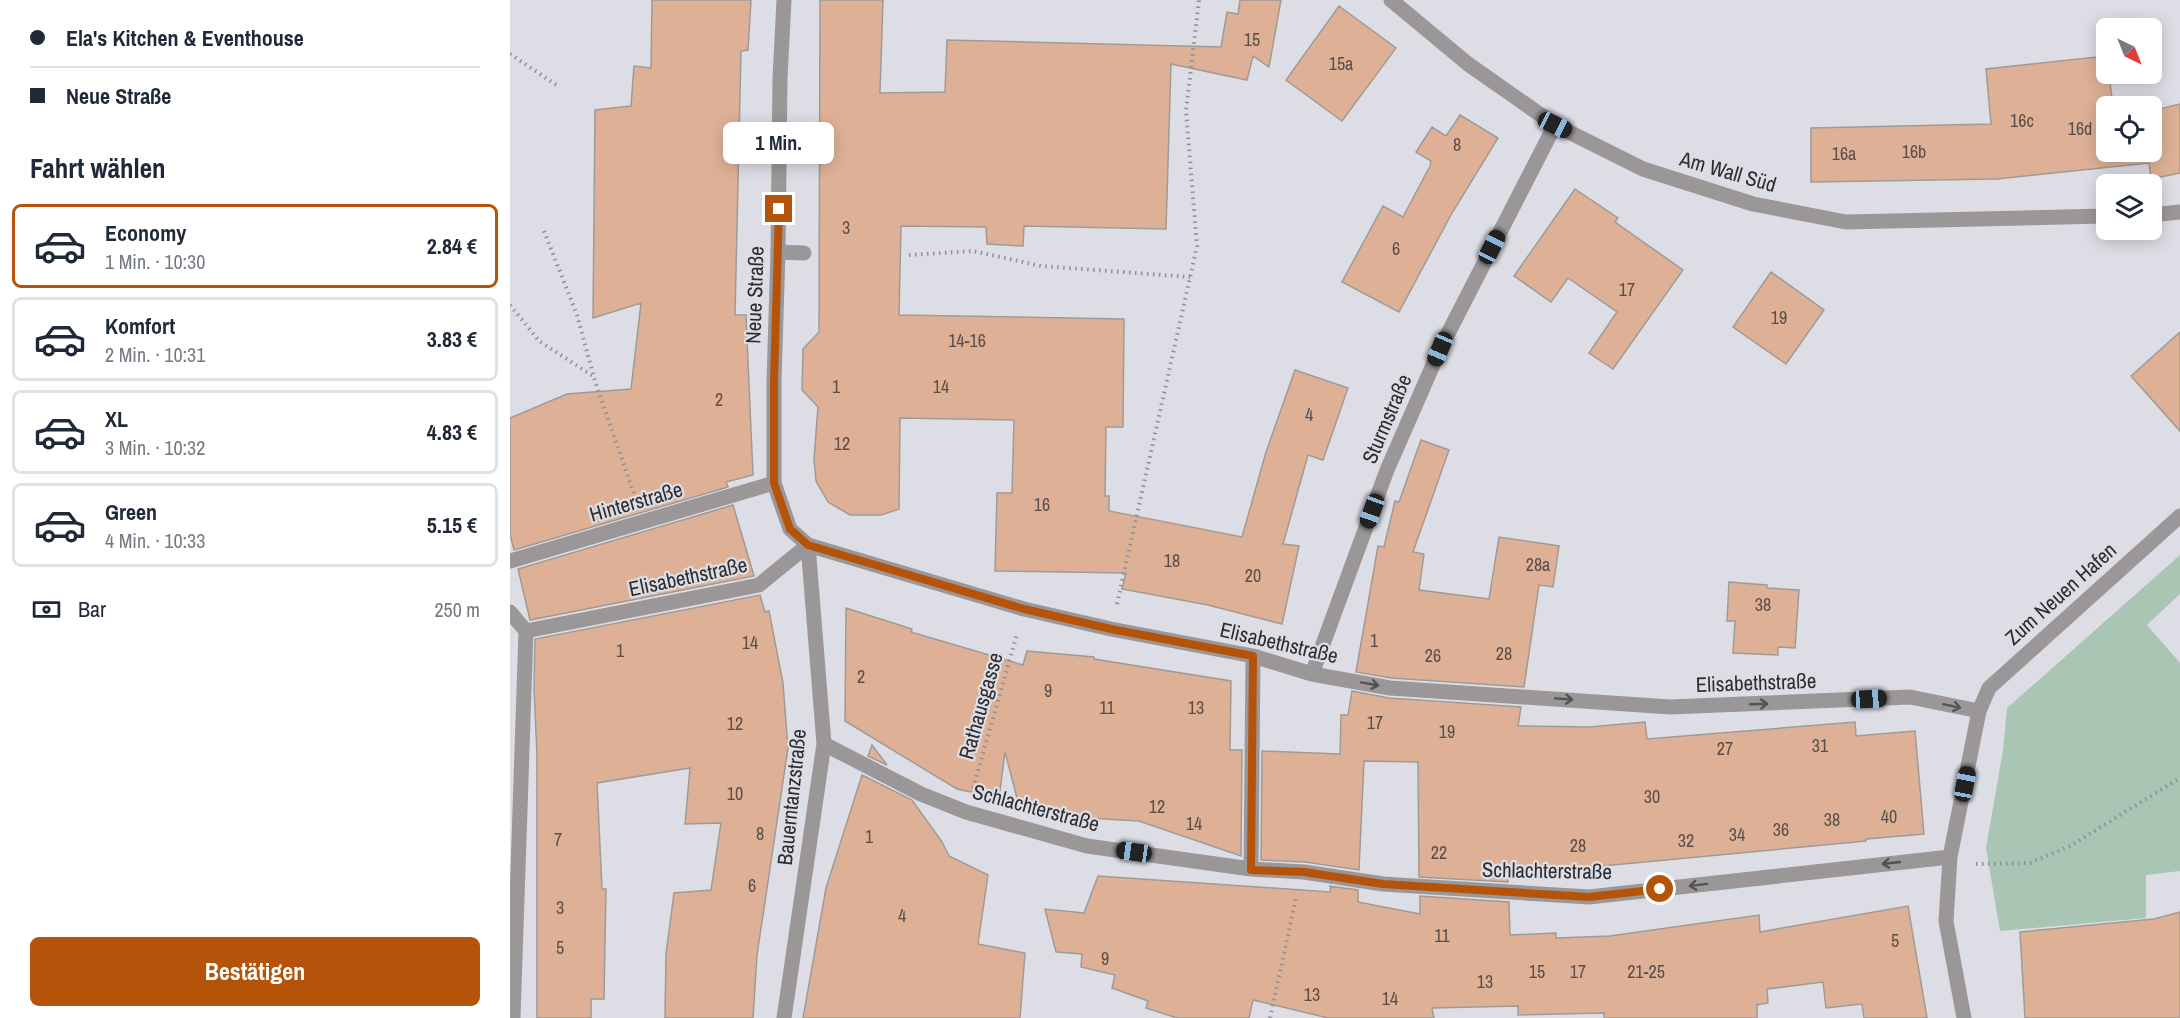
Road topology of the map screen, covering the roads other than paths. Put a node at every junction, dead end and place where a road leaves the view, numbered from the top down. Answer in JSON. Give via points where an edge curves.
{"nodes":[{"id":1,"x":784,"y":0,"type":"edge"},
{"id":2,"x":1391,"y":0,"type":"edge"},
{"id":3,"x":1555,"y":125,"type":"junction"},
{"id":4,"x":2180,"y":213,"type":"edge"},
{"id":5,"x":2162,"y":214,"type":"edge"},
{"id":6,"x":2096,"y":216,"type":"edge"},
{"id":7,"x":778,"y":252,"type":"junction"},
{"id":8,"x":804,"y":253,"type":"dead end"},
{"id":9,"x":774,"y":483,"type":"junction"},
{"id":10,"x":2180,"y":516,"type":"edge"},
{"id":11,"x":808,"y":545,"type":"junction"},
{"id":12,"x":510,"y":561,"type":"edge"},
{"id":13,"x":510,"y":612,"type":"edge"},
{"id":14,"x":526,"y":632,"type":"junction"},
{"id":15,"x":1253,"y":656,"type":"junction"},
{"id":16,"x":1312,"y":674,"type":"junction"},
{"id":17,"x":1979,"y":711,"type":"junction"},
{"id":18,"x":824,"y":744,"type":"junction"},
{"id":19,"x":1950,"y":857,"type":"junction"},
{"id":20,"x":1251,"y":870,"type":"junction"},
{"id":21,"x":513,"y":1018,"type":"edge"},
{"id":22,"x":784,"y":1018,"type":"edge"},
{"id":23,"x":1964,"y":1018,"type":"edge"}],
"edges":[{"from":1,"to":7,"type":"street","name":"Neue Straße"},
{"from":2,"to":3,"type":"street","name":"Am Wall Süd","via":[[1468,64]]},
{"from":3,"to":6,"type":"street","name":"Am Wall Süd","via":[[1643,169],[1753,204],[1846,222]]},
{"from":3,"to":16,"type":"street","name":"Sturmstraße","via":[[1440,349],[1387,471]]},
{"from":4,"to":5,"type":"street"},
{"from":7,"to":8,"type":"street"},
{"from":7,"to":9,"type":"street","name":"Neue Straße"},
{"from":9,"to":11,"type":"street","name":"Neue Straße","via":[[790,529]]},
{"from":9,"to":12,"type":"street","name":"Hinterstraße"},
{"from":10,"to":17,"type":"street","name":"Zum Neuen Hafen","via":[[1989,688]]},
{"from":11,"to":14,"type":"street","name":"Elisabethstraße","via":[[759,585]]},
{"from":11,"to":15,"type":"street","name":"Elisabethstraße","via":[[1024,609]]},
{"from":11,"to":18,"type":"street","name":"Bauerntanzstraße"},
{"from":13,"to":14,"type":"street"},
{"from":14,"to":21,"type":"street"},
{"from":15,"to":16,"type":"street","name":"Elisabethstraße"},
{"from":15,"to":20,"type":"street"},
{"from":16,"to":17,"type":"street","name":"Elisabethstraße","one_way":true,"via":[[1390,688],[1671,707],[1910,697]]},
{"from":17,"to":19,"type":"street","name":"Zum Neuen Hafen"},
{"from":18,"to":20,"type":"street","name":"Schlachterstraße","via":[[921,794],[966,812],[1088,846]]},
{"from":18,"to":22,"type":"street","name":"Bauerntanzstraße"},
{"from":19,"to":20,"type":"street","name":"Schlachterstraße","one_way":true,"via":[[1589,897],[1383,884],[1304,872]]},
{"from":19,"to":23,"type":"street","name":"Zum Neuen Hafen","via":[[1946,921]]}]}
